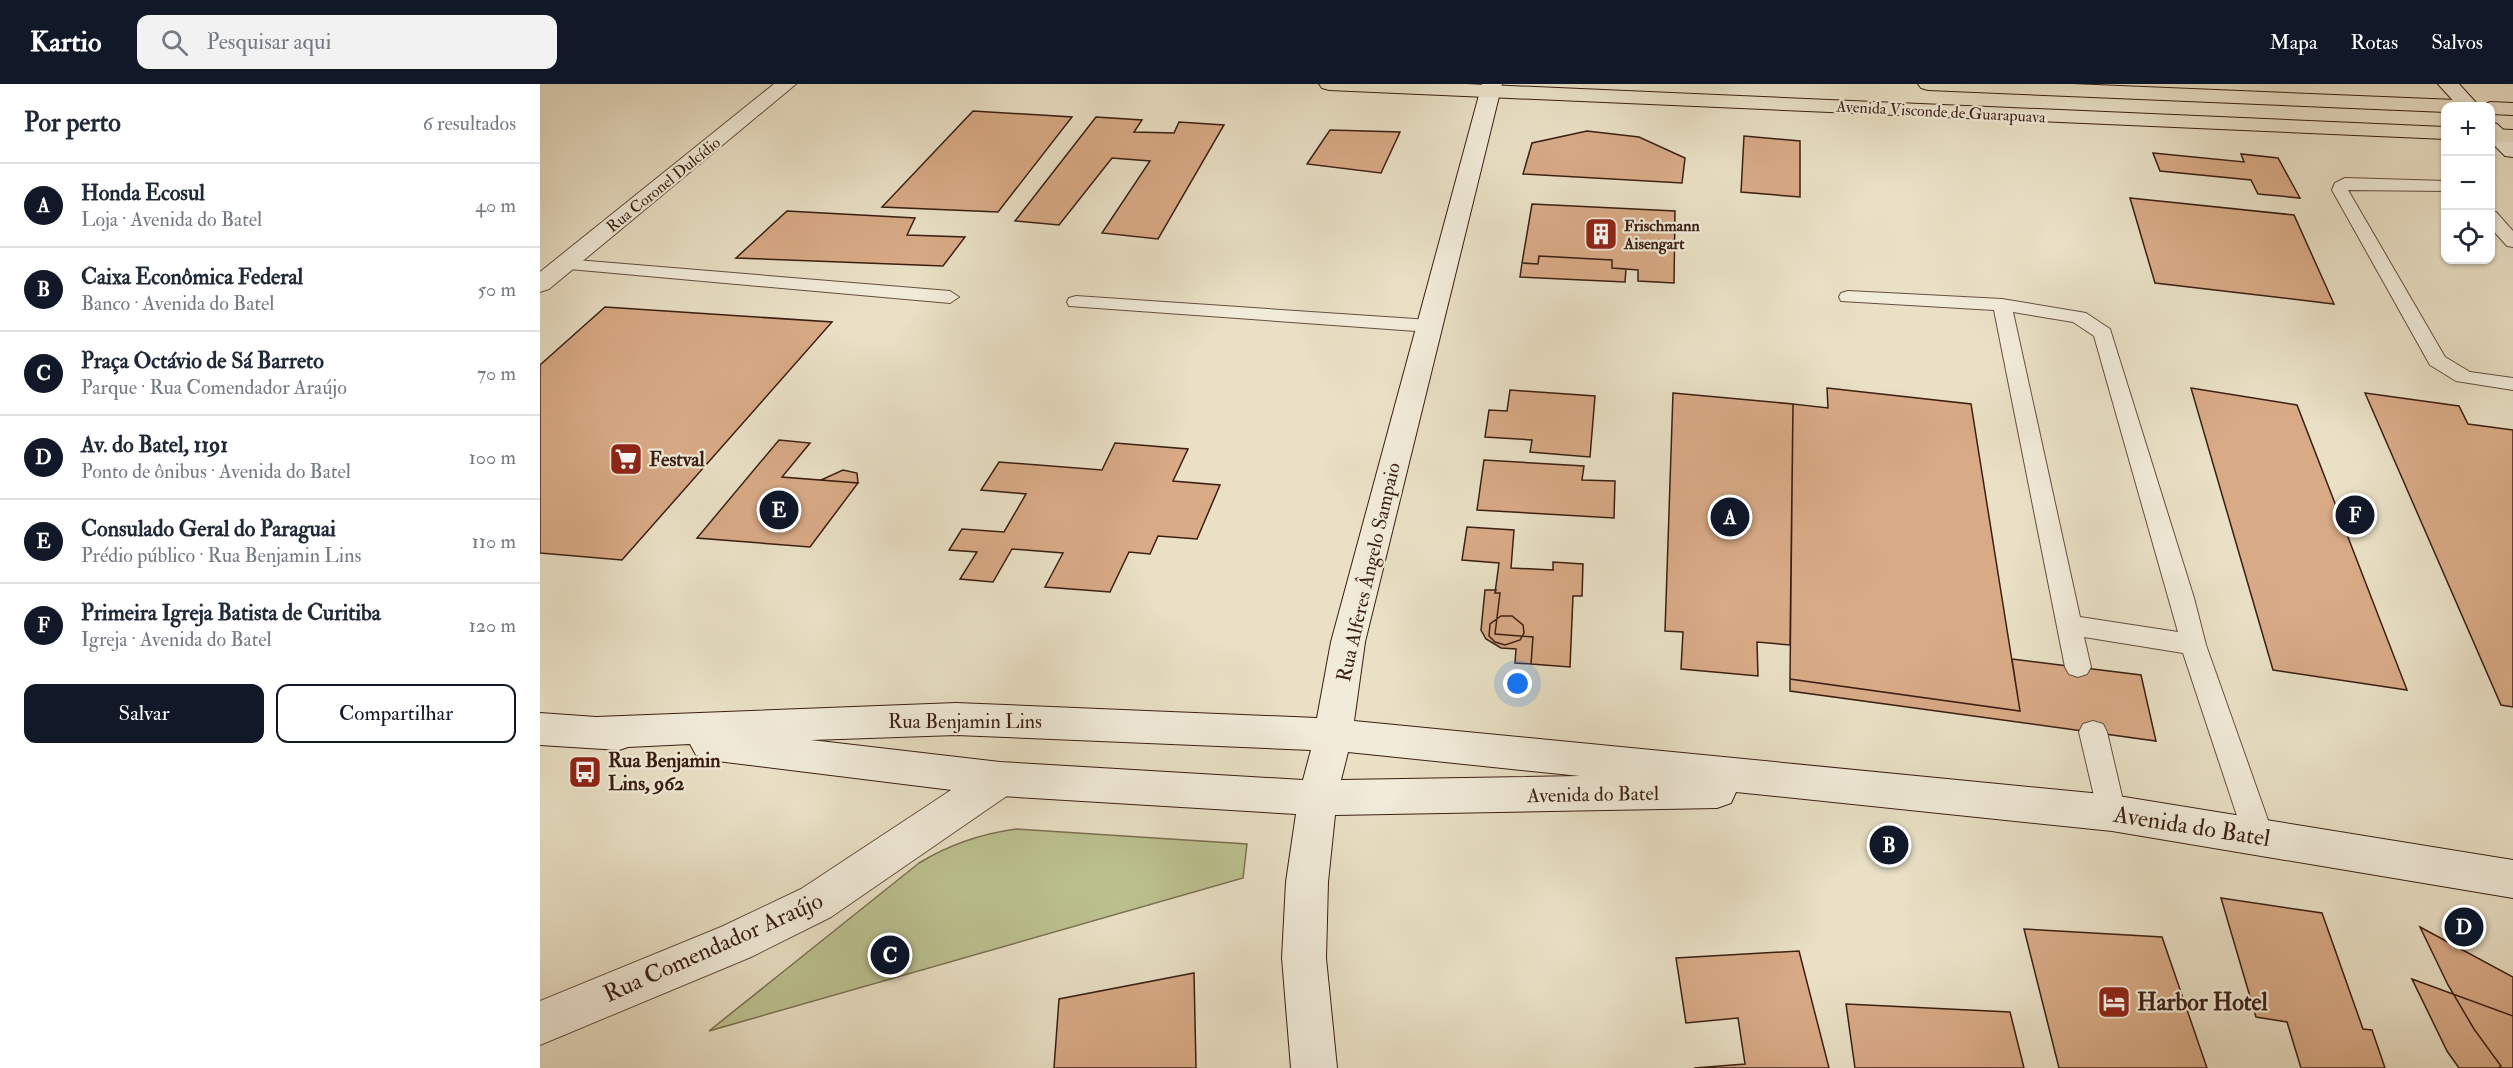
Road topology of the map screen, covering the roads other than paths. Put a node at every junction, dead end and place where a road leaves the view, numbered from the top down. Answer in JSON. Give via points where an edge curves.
{"nodes":[{"id":1,"x":786,"y":84,"type":"edge"},
{"id":2,"x":1329,"y":84,"type":"edge"},
{"id":3,"x":1928,"y":84,"type":"edge"},
{"id":4,"x":2448,"y":84,"type":"edge"},
{"id":5,"x":1491,"y":88,"type":"edge"},
{"id":6,"x":2100,"y":92,"type":"junction"},
{"id":7,"x":2465,"y":102,"type":"edge"},
{"id":8,"x":2441,"y":105,"type":"edge"},
{"id":9,"x":2495,"y":108,"type":"edge"},
{"id":10,"x":2513,"y":109,"type":"edge"},
{"id":11,"x":2204,"y":123,"type":"junction"},
{"id":12,"x":2441,"y":133,"type":"edge"},
{"id":13,"x":2498,"y":134,"type":"edge"},
{"id":14,"x":2513,"y":152,"type":"edge"},
{"id":15,"x":2441,"y":186,"type":"edge"},
{"id":16,"x":2495,"y":222,"type":"edge"},
{"id":17,"x":2513,"y":242,"type":"edge"},
{"id":18,"x":564,"y":264,"type":"junction"},
{"id":19,"x":540,"y":284,"type":"edge"},
{"id":20,"x":950,"y":297,"type":"dead end"},
{"id":21,"x":1848,"y":297,"type":"dead end"},
{"id":22,"x":1076,"y":302,"type":"dead end"},
{"id":23,"x":2002,"y":305,"type":"junction"},
{"id":24,"x":1430,"y":326,"type":"junction"},
{"id":25,"x":2513,"y":384,"type":"edge"},
{"id":26,"x":2069,"y":625,"type":"junction"},
{"id":27,"x":2193,"y":645,"type":"junction"},
{"id":28,"x":2078,"y":667,"type":"dead end"},
{"id":29,"x":540,"y":729,"type":"edge"},
{"id":30,"x":598,"y":732,"type":"junction"},
{"id":31,"x":2093,"y":732,"type":"dead end"},
{"id":32,"x":1333,"y":735,"type":"junction"},
{"id":33,"x":1000,"y":779,"type":"junction"},
{"id":34,"x":1868,"y":789,"type":"junction"},
{"id":35,"x":1318,"y":798,"type":"junction"},
{"id":36,"x":2112,"y":813,"type":"junction"},
{"id":37,"x":2259,"y":837,"type":"junction"},
{"id":38,"x":2513,"y":879,"type":"edge"},
{"id":39,"x":540,"y":1023,"type":"edge"},
{"id":40,"x":1314,"y":1068,"type":"edge"}],
"edges":[{"from":1,"to":18,"type":"main road","name":"Rua Coronel Dulcídio"},
{"from":2,"to":5,"type":"main road","name":"Avenida Visconde de Guarapuava"},
{"from":3,"to":6,"type":"main road","name":"Avenida Visconde de Guarapuava"},
{"from":4,"to":7,"type":"main road"},
{"from":5,"to":11,"type":"main road","name":"Avenida Visconde de Guarapuava"},
{"from":5,"to":24,"type":"main road","name":"Rua Alferes Ângelo Sampaio"},
{"from":6,"to":8,"type":"main road","name":"Avenida Visconde de Guarapuava"},
{"from":6,"to":11,"type":"main road"},
{"from":9,"to":10,"type":"main road"},
{"from":11,"to":12,"type":"main road","name":"Avenida Visconde de Guarapuava"},
{"from":13,"to":14,"type":"main road"},
{"from":15,"to":25,"type":"lane","via":[[2345,183],[2340,190],[2437,361],[2459,376]]},
{"from":16,"to":17,"type":"lane"},
{"from":18,"to":19,"type":"main road","name":"Rua Coronel Dulcídio"},
{"from":18,"to":20,"type":"lane"},
{"from":21,"to":23,"type":"lane"},
{"from":22,"to":24,"type":"lane"},
{"from":23,"to":26,"type":"lane"},
{"from":23,"to":27,"type":"lane","via":[[2079,317],[2103,333]]},
{"from":24,"to":32,"type":"main road","name":"Rua Alferes Ângelo Sampaio","via":[[1348,642]]},
{"from":26,"to":27,"type":"lane"},
{"from":26,"to":28,"type":"lane"},
{"from":27,"to":37,"type":"lane"},
{"from":29,"to":30,"type":"main road","name":"Rua Benjamin Lins"},
{"from":30,"to":32,"type":"main road","name":"Rua Benjamin Lins","via":[[956,719]]},
{"from":30,"to":33,"type":"main road","name":"Rua Benjamin Lins"},
{"from":31,"to":36,"type":"lane"},
{"from":32,"to":34,"type":"main road","name":"Avenida do Batel"},
{"from":32,"to":35,"type":"main road","name":"Rua Alferes Ângelo Sampaio"},
{"from":33,"to":35,"type":"main road","name":"Rua Benjamin Lins"},
{"from":33,"to":39,"type":"main road","name":"Rua Comendador Araújo","via":[[816,903],[736,942]]},
{"from":34,"to":35,"type":"main road","name":"Avenida do Batel"},
{"from":34,"to":36,"type":"main road","name":"Avenida do Batel"},
{"from":35,"to":40,"type":"main road","name":"Rua Alferes Ângelo Sampaio","via":[[1307,882],[1304,958]]},
{"from":36,"to":37,"type":"main road","name":"Avenida do Batel"},
{"from":37,"to":38,"type":"main road","name":"Avenida do Batel"}]}
